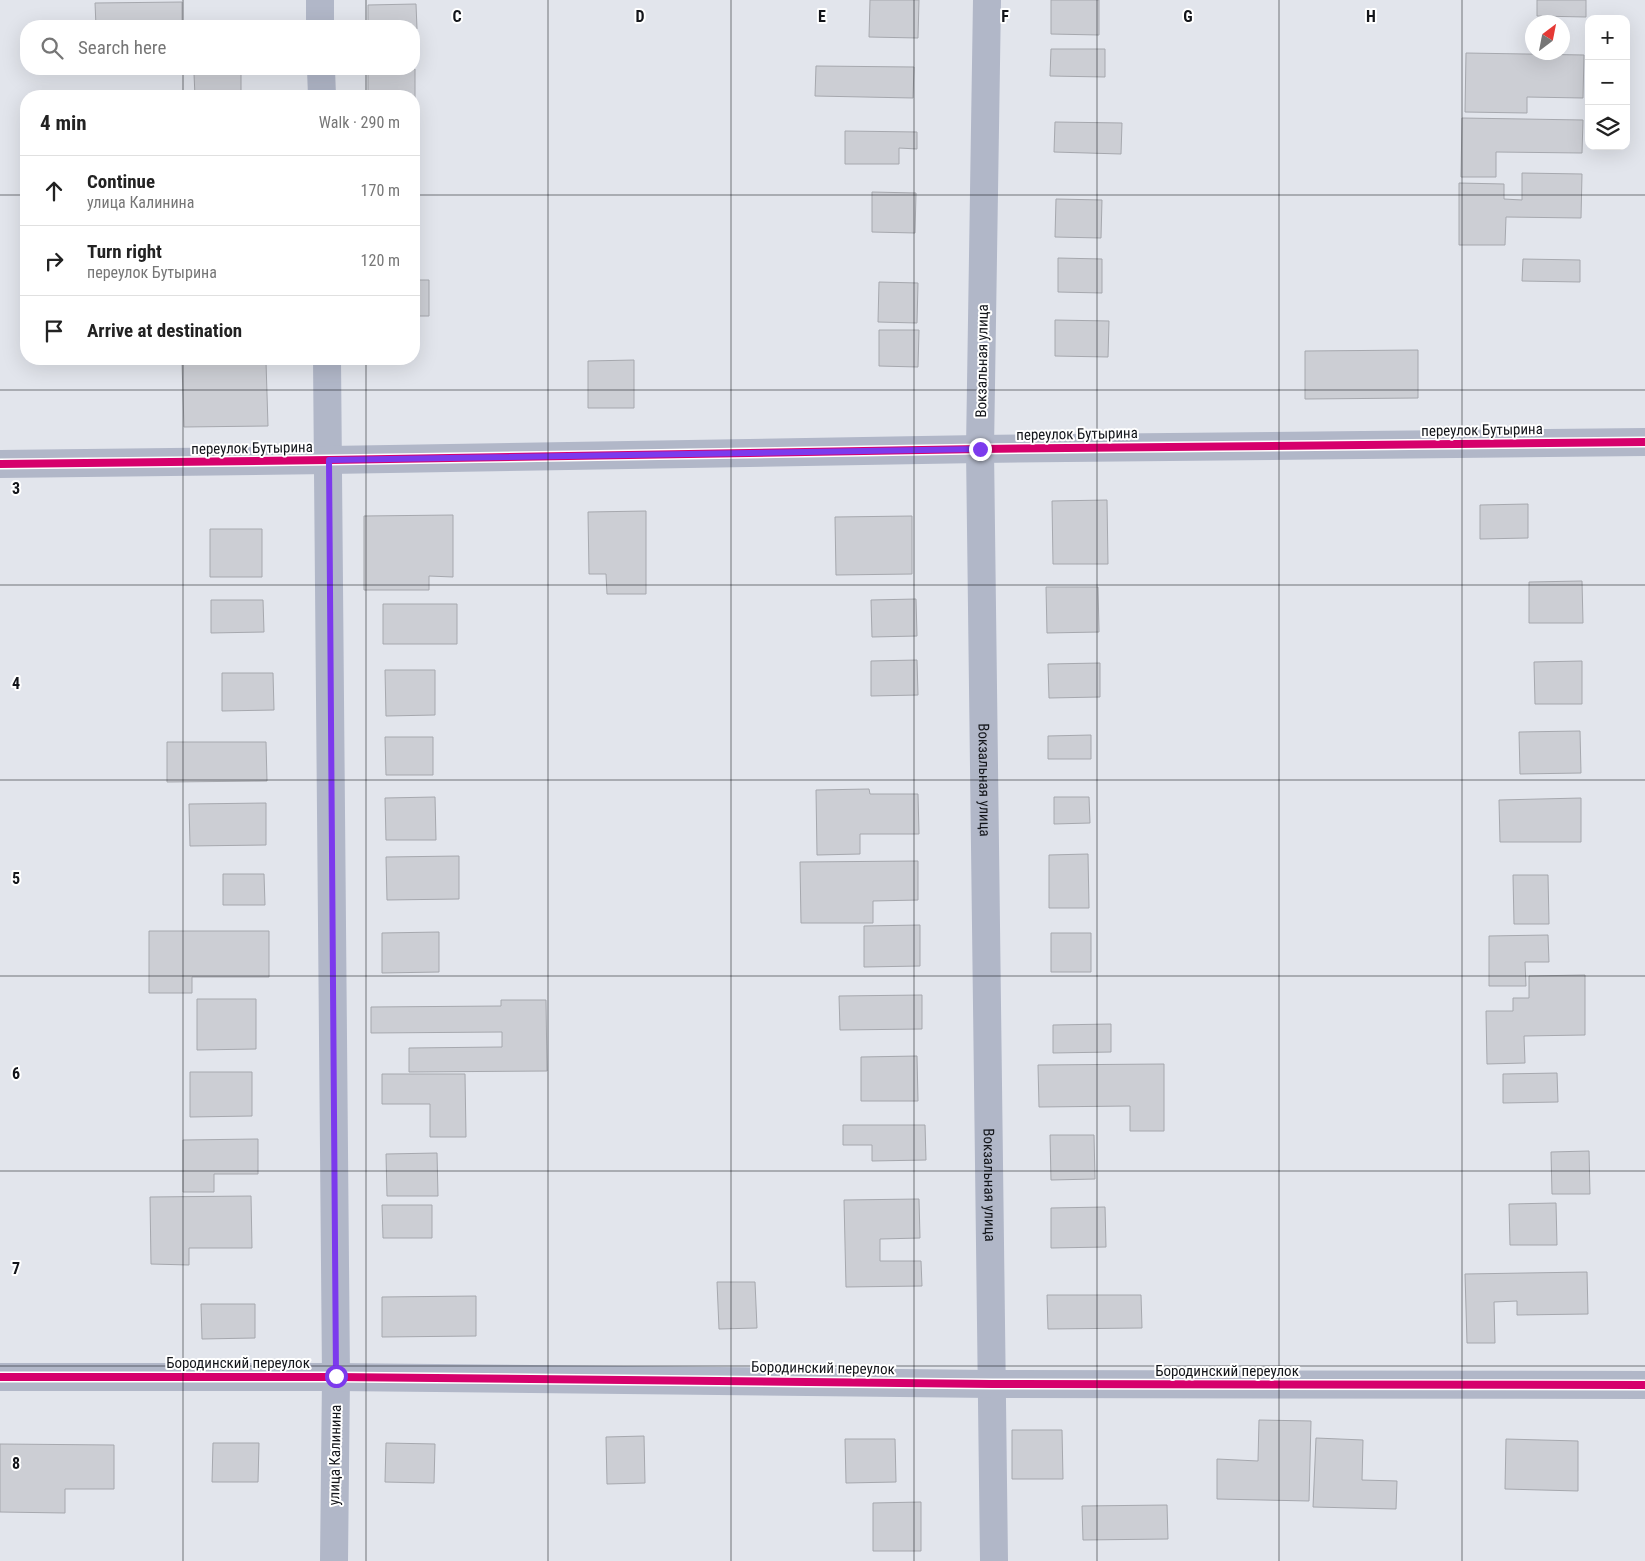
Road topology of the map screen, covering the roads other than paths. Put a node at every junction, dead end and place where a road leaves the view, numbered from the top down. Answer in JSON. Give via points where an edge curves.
{"nodes":[{"id":1,"x":320,"y":0,"type":"edge"},
{"id":2,"x":987,"y":0,"type":"edge"},
{"id":3,"x":320,"y":20,"type":"edge"},
{"id":4,"x":321,"y":75,"type":"edge"},
{"id":5,"x":322,"y":90,"type":"edge"},
{"id":6,"x":327,"y":365,"type":"edge"},
{"id":7,"x":1645,"y":442,"type":"edge"},
{"id":8,"x":980,"y":449,"type":"junction"},
{"id":9,"x":329,"y":460,"type":"junction"},
{"id":10,"x":0,"y":464,"type":"edge"},
{"id":11,"x":336,"y":1376,"type":"junction"},
{"id":12,"x":0,"y":1377,"type":"edge"},
{"id":13,"x":992,"y":1384,"type":"junction"},
{"id":14,"x":1645,"y":1385,"type":"edge"},
{"id":15,"x":334,"y":1561,"type":"edge"},
{"id":16,"x":994,"y":1561,"type":"edge"}],
"edges":[{"from":1,"to":3,"type":"street"},
{"from":2,"to":8,"type":"street","name":"Вокзальная улица"},
{"from":4,"to":5,"type":"street"},
{"from":6,"to":9,"type":"street","name":"улица Калинина"},
{"from":7,"to":8,"type":"street","name":"переулок Бутырина"},
{"from":8,"to":9,"type":"street","name":"переулок Бутырина"},
{"from":8,"to":13,"type":"street","name":"Вокзальная улица"},
{"from":9,"to":10,"type":"street","name":"переулок Бутырина"},
{"from":9,"to":11,"type":"street","name":"улица Калинина"},
{"from":11,"to":12,"type":"street","name":"Бородинский переулок"},
{"from":11,"to":13,"type":"street","name":"Бородинский переулок"},
{"from":11,"to":15,"type":"street","name":"улица Калинина"},
{"from":13,"to":14,"type":"street","name":"Бородинский переулок"},
{"from":13,"to":16,"type":"street","name":"Вокзальная улица"}]}
